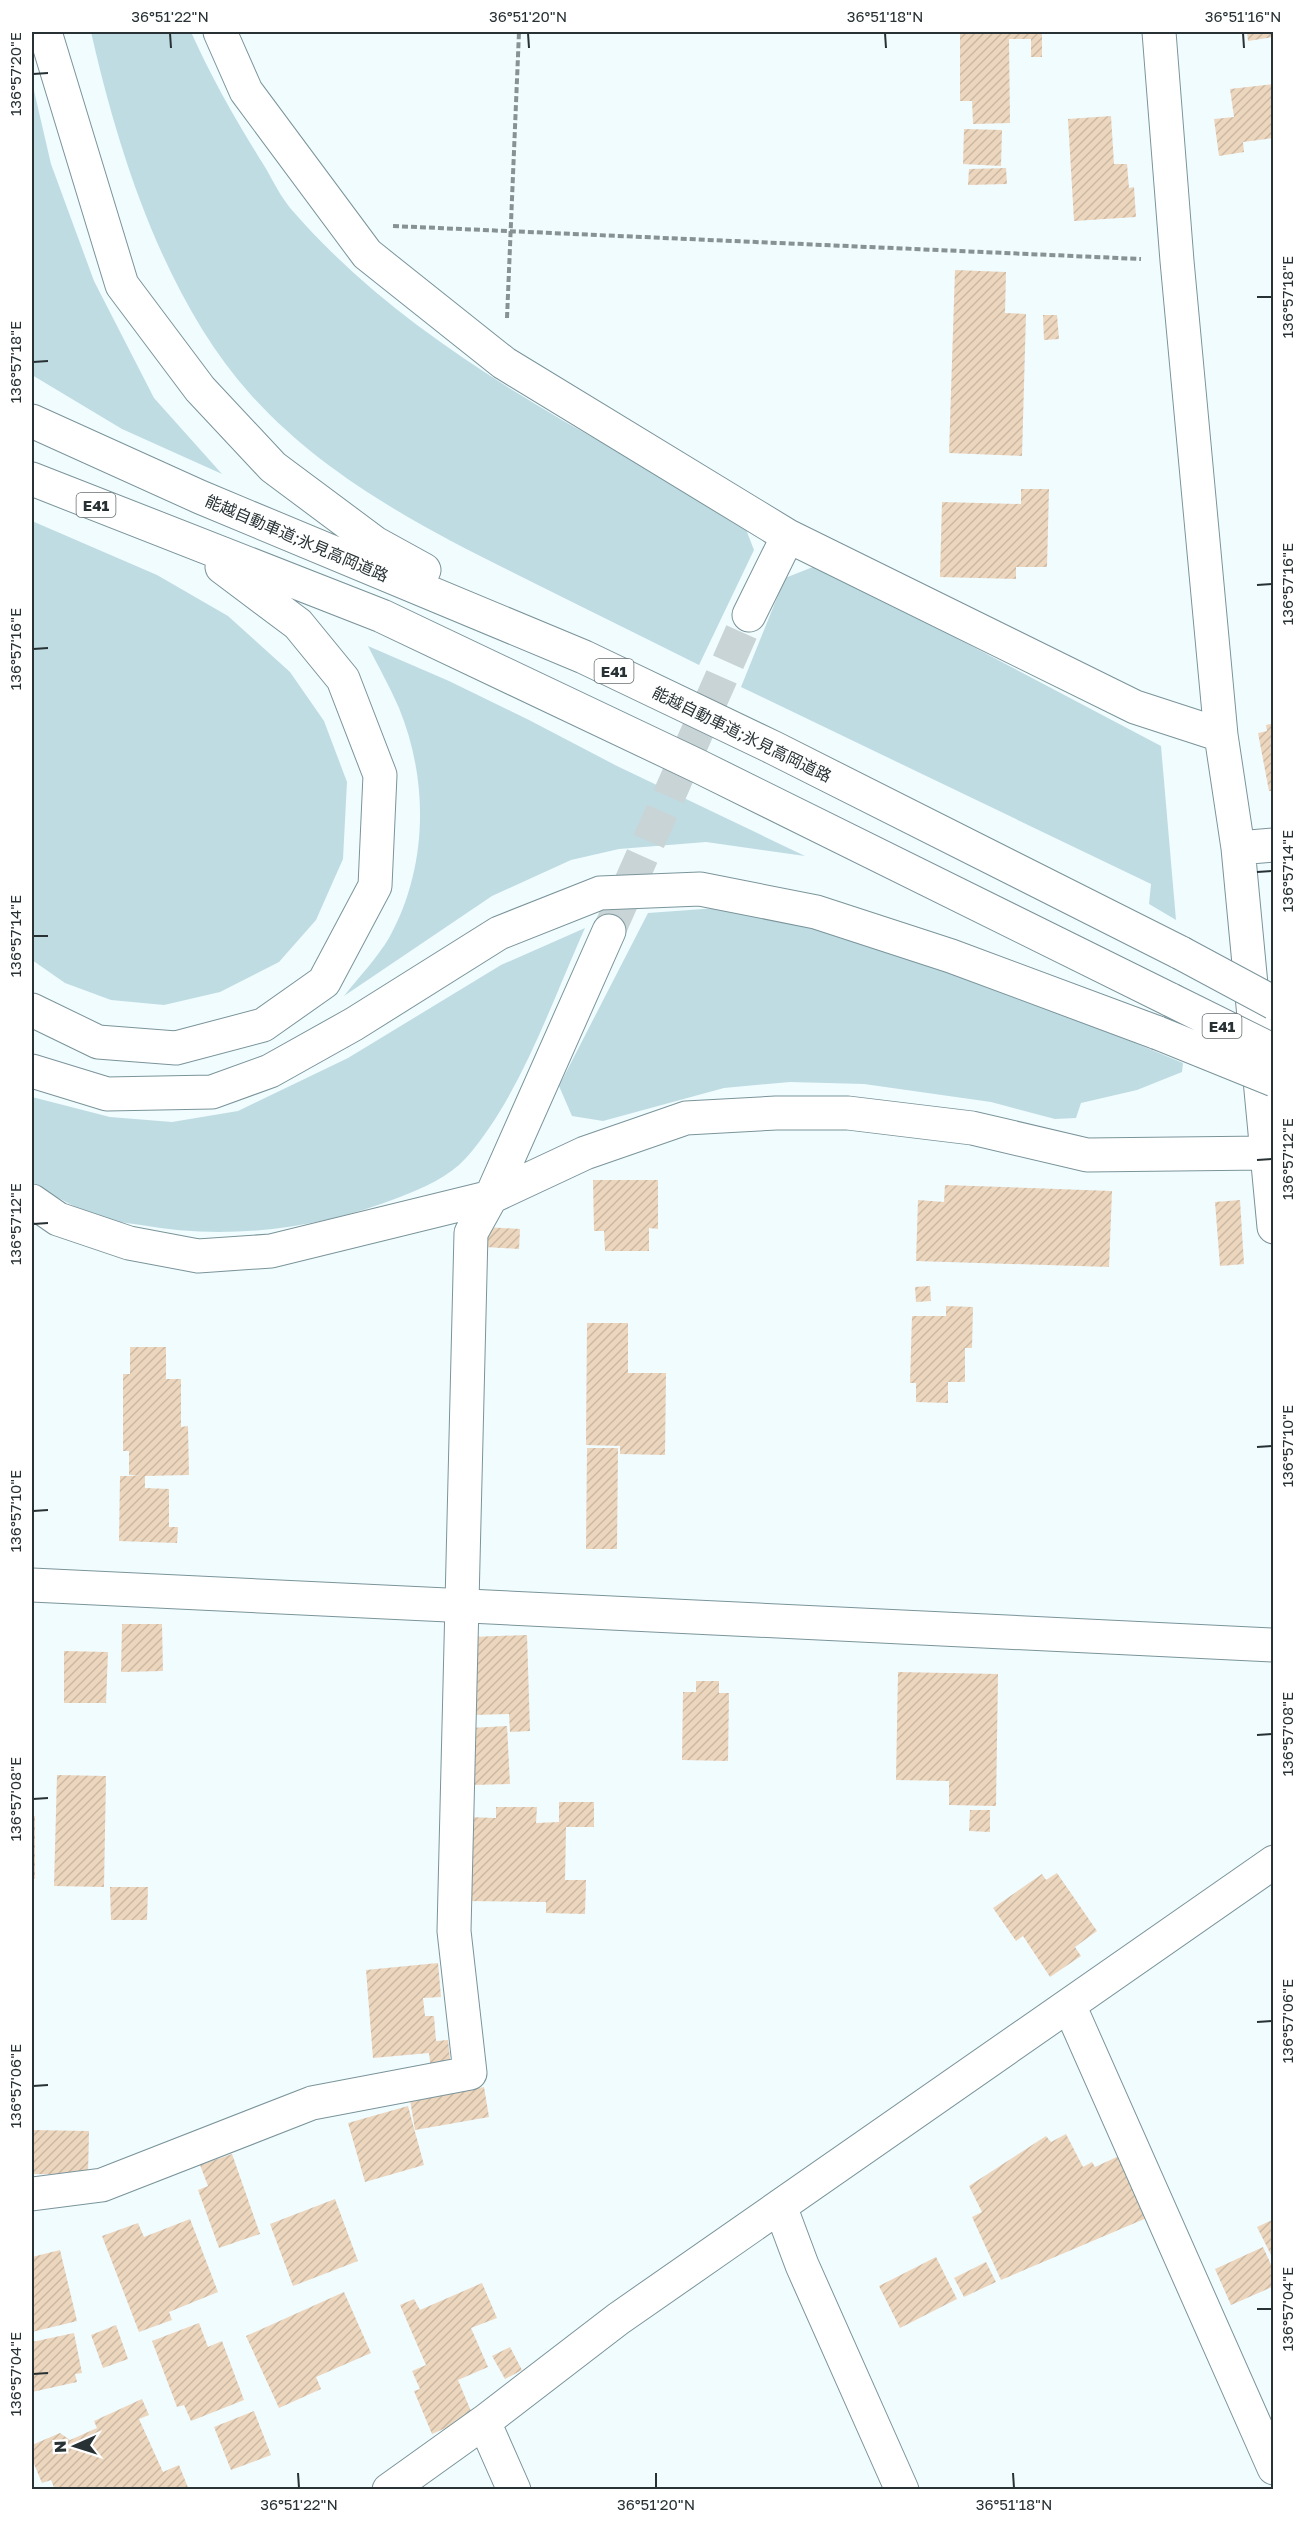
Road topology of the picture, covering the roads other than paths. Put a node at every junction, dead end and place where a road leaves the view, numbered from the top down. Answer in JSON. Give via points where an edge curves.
{"nodes":[{"id":1,"x":45,"y":32,"type":"edge"},
{"id":2,"x":220,"y":32,"type":"edge"},
{"id":3,"x":1159,"y":32,"type":"edge"},
{"id":4,"x":32,"y":422,"type":"edge"},
{"id":5,"x":32,"y":479,"type":"edge"},
{"id":6,"x":161,"y":530,"type":"junction"},
{"id":7,"x":788,"y":536,"type":"junction"},
{"id":8,"x":748,"y":615,"type":"tunnel mouth"},
{"id":9,"x":584,"y":657,"type":"junction"},
{"id":10,"x":1221,"y":735,"type":"junction"},
{"id":11,"x":1274,"y":845,"type":"edge"},
{"id":12,"x":1238,"y":848,"type":"junction"},
{"id":13,"x":609,"y":931,"type":"tunnel mouth"},
{"id":14,"x":1274,"y":1003,"type":"edge"},
{"id":15,"x":32,"y":1010,"type":"edge"},
{"id":16,"x":1274,"y":1051,"type":"edge"},
{"id":17,"x":32,"y":1071,"type":"edge"},
{"id":18,"x":1274,"y":1080,"type":"edge"},
{"id":19,"x":1265,"y":1153,"type":"junction"},
{"id":20,"x":491,"y":1197,"type":"junction"},
{"id":21,"x":32,"y":1201,"type":"edge"},
{"id":22,"x":1274,"y":1227,"type":"edge"},
{"id":23,"x":32,"y":1585,"type":"edge"},
{"id":24,"x":460,"y":1606,"type":"junction"},
{"id":25,"x":1274,"y":1645,"type":"edge"},
{"id":26,"x":1274,"y":1862,"type":"edge"},
{"id":27,"x":1069,"y":2005,"type":"junction"},
{"id":28,"x":32,"y":2194,"type":"edge"},
{"id":29,"x":780,"y":2206,"type":"junction"},
{"id":30,"x":484,"y":2422,"type":"junction"},
{"id":31,"x":1274,"y":2468,"type":"edge"},
{"id":32,"x":389,"y":2490,"type":"edge"},
{"id":33,"x":514,"y":2490,"type":"edge"},
{"id":34,"x":902,"y":2490,"type":"edge"}],
"edges":[{"from":1,"to":9,"type":"main road","via":[[122,285],[200,389],[273,467],[375,543]]},
{"from":2,"to":7,"type":"main road","via":[[246,91],[366,254],[504,363]]},
{"from":3,"to":10,"type":"main road"},
{"from":4,"to":9,"type":"main road","name":"能越自動車道;氷見高岡道路","number":"E41","via":[[200,497]]},
{"from":5,"to":6,"type":"main road","number":"E41"},
{"from":6,"to":15,"type":"main road","via":[[236,576],[298,624],[343,679],[380,775],[375,886],[324,982],[263,1025],[176,1048],[98,1042]]},
{"from":6,"to":16,"type":"main road","number":"E41","bridge":true,"via":[[382,616],[719,777]]},
{"from":7,"to":8,"type":"main road"},
{"from":7,"to":10,"type":"main road","via":[[1135,707]]},
{"from":9,"to":14,"type":"main road","name":"能越自動車道;氷見高岡道路","number":"E41","bridge":true,"via":[[774,748]]},
{"from":10,"to":12,"type":"main road"},
{"from":11,"to":12,"type":"main road"},
{"from":12,"to":19,"type":"main road"},
{"from":13,"to":20,"type":"main road"},
{"from":17,"to":18,"type":"main road","bridge":true,"via":[[107,1094],[212,1092],[270,1071],[354,1024],[499,933],[600,893],[700,889],[816,912],[951,956]]},
{"from":19,"to":20,"type":"main road","via":[[1086,1155],[972,1128],[848,1113],[686,1118],[585,1153]]},
{"from":19,"to":22,"type":"main road"},
{"from":20,"to":21,"type":"main road","via":[[271,1251],[198,1256],[129,1243],[58,1219]]},
{"from":20,"to":24,"type":"main road","via":[[471,1233]]},
{"from":23,"to":24,"type":"main road"},
{"from":24,"to":25,"type":"main road"},
{"from":24,"to":28,"type":"main road","via":[[454,1931],[470,2073],[312,2103],[102,2185]]},
{"from":26,"to":27,"type":"main road"},
{"from":27,"to":29,"type":"main road"},
{"from":27,"to":31,"type":"main road"},
{"from":29,"to":30,"type":"main road","via":[[618,2319]]},
{"from":29,"to":34,"type":"main road","via":[[802,2265]]},
{"from":30,"to":32,"type":"main road"},
{"from":30,"to":33,"type":"main road"}]}
